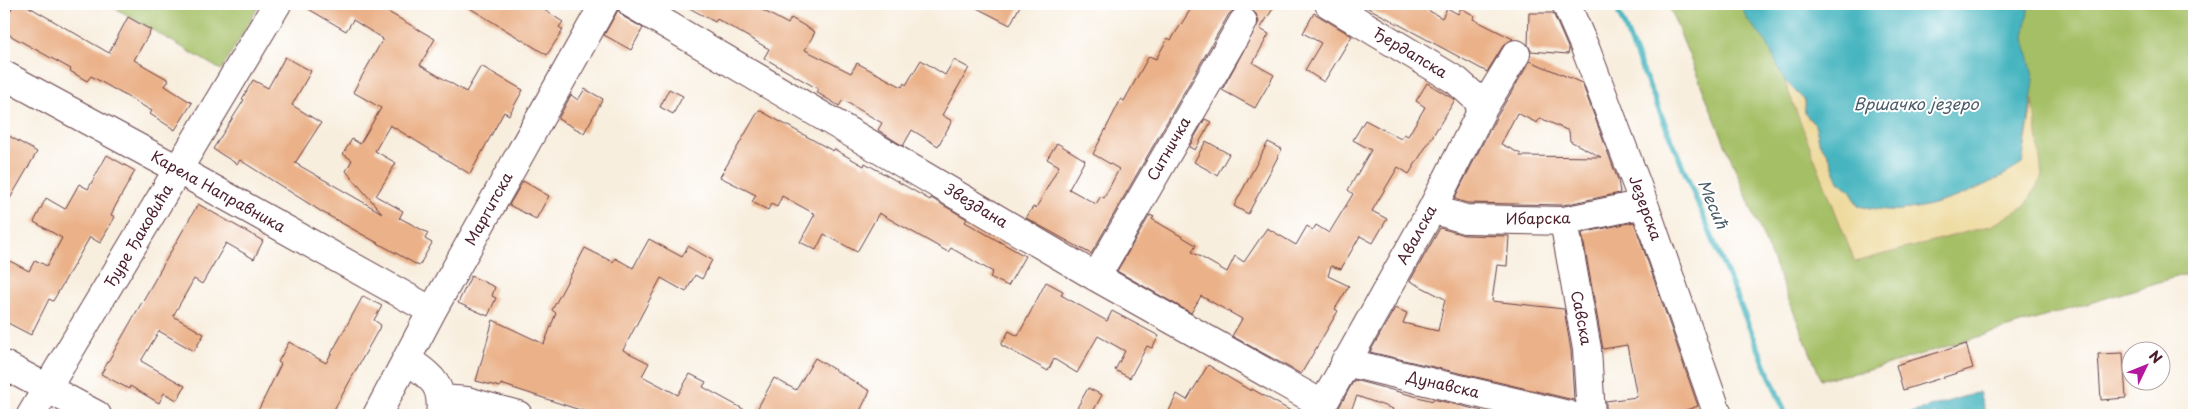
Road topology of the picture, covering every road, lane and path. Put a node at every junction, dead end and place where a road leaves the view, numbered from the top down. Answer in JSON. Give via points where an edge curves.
{"nodes":[{"id":1,"x":277,"y":4,"type":"edge"},
{"id":2,"x":632,"y":4,"type":"edge"},
{"id":3,"x":1329,"y":4,"type":"edge"},
{"id":4,"x":1566,"y":4,"type":"edge"},
{"id":5,"x":599,"y":5,"type":"edge"},
{"id":6,"x":1243,"y":22,"type":"dead end"},
{"id":7,"x":1516,"y":54,"type":"dead end"},
{"id":8,"x":4,"y":75,"type":"edge"},
{"id":9,"x":1482,"y":110,"type":"junction"},
{"id":10,"x":179,"y":170,"type":"junction"},
{"id":11,"x":1644,"y":204,"type":"junction"},
{"id":12,"x":1432,"y":208,"type":"junction"},
{"id":13,"x":1564,"y":221,"type":"junction"},
{"id":14,"x":1096,"y":277,"type":"junction"},
{"id":15,"x":432,"y":312,"type":"junction"},
{"id":16,"x":408,"y":360,"type":"junction"},
{"id":17,"x":1346,"y":362,"type":"junction"},
{"id":18,"x":4,"y":365,"type":"edge"},
{"id":19,"x":48,"y":389,"type":"junction"},
{"id":20,"x":441,"y":407,"type":"edge"},
{"id":21,"x":1320,"y":410,"type":"edge"},
{"id":22,"x":31,"y":415,"type":"edge"},
{"id":23,"x":97,"y":415,"type":"edge"},
{"id":24,"x":377,"y":415,"type":"edge"},
{"id":25,"x":518,"y":415,"type":"edge"},
{"id":26,"x":1569,"y":415,"type":"edge"},
{"id":27,"x":1590,"y":415,"type":"edge"},
{"id":28,"x":1718,"y":415,"type":"edge"}],
"edges":[{"from":1,"to":10,"type":"street","name":"Ђуре Ђаковића"},
{"from":2,"to":14,"type":"street","name":"Звездана"},
{"from":3,"to":9,"type":"street","name":"Ђердапска","via":[[1457,81],[1477,99]]},
{"from":4,"to":11,"type":"street","name":"Језерска"},
{"from":5,"to":15,"type":"street","name":"Маргитска"},
{"from":6,"to":14,"type":"street","name":"Ситничка"},
{"from":7,"to":9,"type":"street","name":"Авалска"},
{"from":8,"to":10,"type":"street","name":"Карела Направника"},
{"from":9,"to":12,"type":"street","name":"Авалска"},
{"from":10,"to":15,"type":"street","name":"Карела Направника"},
{"from":10,"to":19,"type":"street","name":"Ђуре Ђаковића"},
{"from":11,"to":13,"type":"street","name":"Ибарска"},
{"from":11,"to":28,"type":"street","name":"Језерска"},
{"from":12,"to":13,"type":"street","name":"Ибарска","via":[[1465,219]]},
{"from":12,"to":17,"type":"street","name":"Авалска"},
{"from":13,"to":27,"type":"street","name":"Савска","via":[[1587,349]]},
{"from":14,"to":21,"type":"street","name":"Звездана"},
{"from":15,"to":16,"type":"street","name":"Маргитска"},
{"from":16,"to":20,"type":"street","via":[[431,378]]},
{"from":16,"to":24,"type":"street","name":"Маргитска"},
{"from":17,"to":21,"type":"street","name":"Авалска"},
{"from":17,"to":26,"type":"street","name":"Дунавска"},
{"from":18,"to":19,"type":"street"},
{"from":19,"to":22,"type":"street","name":"Ђуре Ђаковића"},
{"from":19,"to":23,"type":"street"},
{"from":20,"to":25,"type":"street","via":[[466,402]]}]}
